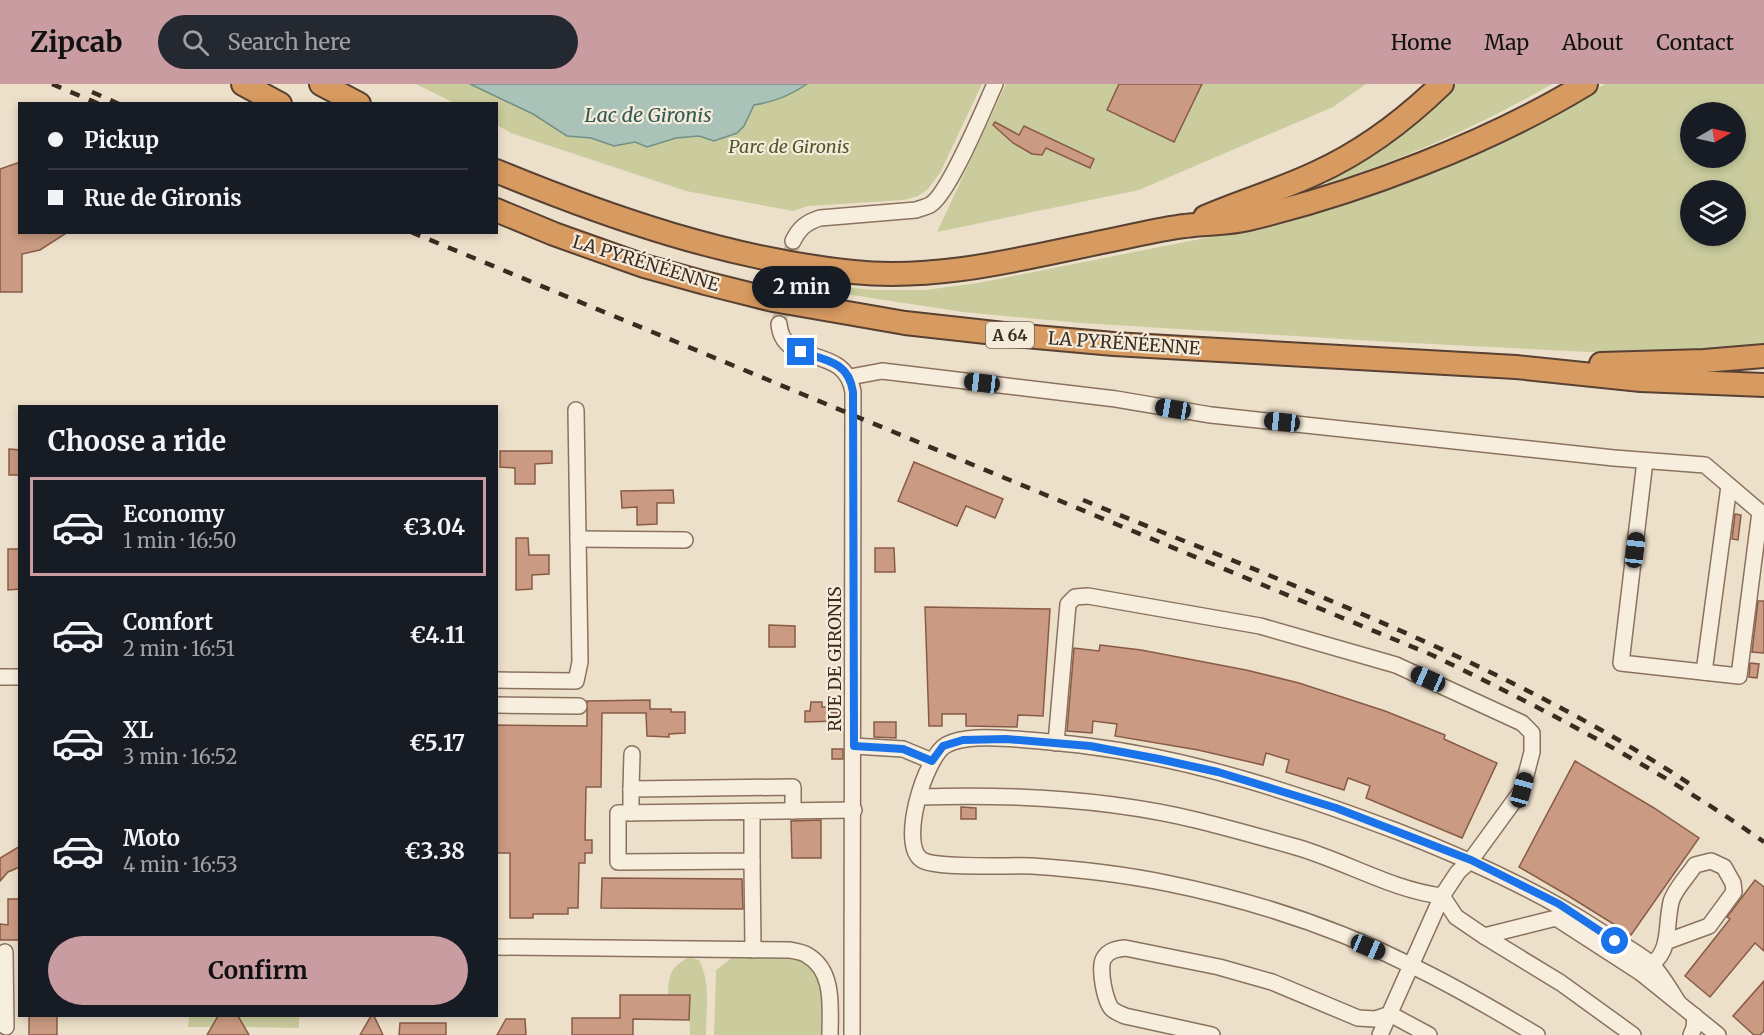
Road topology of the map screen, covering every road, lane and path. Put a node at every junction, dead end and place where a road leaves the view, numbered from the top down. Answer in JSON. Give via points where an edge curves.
{"nodes":[{"id":1,"x":243,"y":84,"type":"edge"},
{"id":2,"x":321,"y":84,"type":"edge"},
{"id":3,"x":995,"y":84,"type":"edge"},
{"id":4,"x":1442,"y":84,"type":"edge"},
{"id":5,"x":1586,"y":84,"type":"edge"},
{"id":6,"x":276,"y":102,"type":"edge"},
{"id":7,"x":355,"y":102,"type":"edge"},
{"id":8,"x":498,"y":172,"type":"edge"},
{"id":9,"x":498,"y":211,"type":"edge"},
{"id":10,"x":1184,"y":226,"type":"junction"},
{"id":11,"x":793,"y":241,"type":"tunnel mouth"},
{"id":12,"x":779,"y":324,"type":"tunnel mouth"},
{"id":13,"x":1764,"y":356,"type":"edge"},
{"id":14,"x":1516,"y":367,"type":"junction"},
{"id":15,"x":850,"y":377,"type":"junction"},
{"id":16,"x":1764,"y":385,"type":"edge"},
{"id":17,"x":576,"y":410,"type":"dead end"},
{"id":18,"x":1645,"y":461,"type":"junction"},
{"id":19,"x":1729,"y":486,"type":"junction"},
{"id":20,"x":578,"y":539,"type":"junction"},
{"id":21,"x":685,"y":540,"type":"dead end"},
{"id":22,"x":1704,"y":672,"type":"junction"},
{"id":23,"x":0,"y":677,"type":"edge"},
{"id":24,"x":18,"y":677,"type":"edge"},
{"id":25,"x":498,"y":680,"type":"edge"},
{"id":26,"x":498,"y":705,"type":"edge"},
{"id":27,"x":579,"y":706,"type":"dead end"},
{"id":28,"x":1056,"y":743,"type":"junction"},
{"id":29,"x":854,"y":746,"type":"junction"},
{"id":30,"x":632,"y":754,"type":"dead end"},
{"id":31,"x":932,"y":761,"type":"junction"},
{"id":32,"x":631,"y":789,"type":"junction"},
{"id":33,"x":919,"y":797,"type":"junction"},
{"id":34,"x":854,"y":810,"type":"junction"},
{"id":35,"x":793,"y":811,"type":"junction"},
{"id":36,"x":632,"y":813,"type":"junction"},
{"id":37,"x":752,"y":813,"type":"junction"},
{"id":38,"x":1471,"y":860,"type":"junction"},
{"id":39,"x":752,"y":861,"type":"junction"},
{"id":40,"x":1442,"y":896,"type":"junction"},
{"id":41,"x":1484,"y":936,"type":"junction"},
{"id":42,"x":1668,"y":941,"type":"junction"},
{"id":43,"x":498,"y":946,"type":"edge"},
{"id":44,"x":753,"y":950,"type":"junction"},
{"id":45,"x":8,"y":951,"type":"edge"},
{"id":46,"x":1411,"y":965,"type":"junction"},
{"id":47,"x":1647,"y":969,"type":"junction"},
{"id":48,"x":1390,"y":1014,"type":"junction"},
{"id":49,"x":1695,"y":1016,"type":"junction"},
{"id":50,"x":6,"y":1028,"type":"dead end"},
{"id":51,"x":830,"y":1035,"type":"edge"},
{"id":52,"x":852,"y":1035,"type":"edge"},
{"id":53,"x":1212,"y":1035,"type":"edge"},
{"id":54,"x":1380,"y":1035,"type":"edge"},
{"id":55,"x":1429,"y":1035,"type":"edge"},
{"id":56,"x":1537,"y":1035,"type":"edge"},
{"id":57,"x":1633,"y":1035,"type":"edge"},
{"id":58,"x":1691,"y":1035,"type":"edge"},
{"id":59,"x":1718,"y":1035,"type":"edge"}],
"edges":[{"from":1,"to":6,"type":"highway"},
{"from":2,"to":7,"type":"highway"},
{"from":3,"to":11,"type":"street","via":[[953,173],[931,205],[916,210],[820,218],[797,231]]},
{"from":4,"to":10,"type":"highway","via":[[1386,132],[1318,172]]},
{"from":5,"to":10,"type":"highway","via":[[1480,138],[1365,184],[1244,220]]},
{"from":8,"to":10,"type":"highway","name":"LA PYRÉNÉENNE","via":[[655,230],[802,265],[854,272],[964,270]]},
{"from":9,"to":14,"type":"highway","name":"LA PYRÉNÉENNE","number":"A 64","via":[[654,269],[773,300],[904,322],[1114,344]]},
{"from":12,"to":15,"type":"street","via":[[780,334],[791,347],[836,363]]},
{"from":13,"to":14,"type":"highway","via":[[1704,362]]},
{"from":14,"to":16,"type":"highway","via":[[1641,380]]},
{"from":15,"to":18,"type":"street","via":[[882,371],[1116,399],[1211,415]]},
{"from":15,"to":29,"type":"street","name":"RUE DE GIRONIS"},
{"from":17,"to":20,"type":"street"},
{"from":18,"to":19,"type":"street","via":[[1705,465]]},
{"from":18,"to":22,"type":"street","via":[[1621,663]]},
{"from":19,"to":22,"type":"street"},
{"from":19,"to":22,"type":"street","via":[[1760,512],[1739,676]]},
{"from":20,"to":21,"type":"street"},
{"from":20,"to":25,"type":"street","via":[[580,662],[576,681]]},
{"from":23,"to":24,"type":"street"},
{"from":26,"to":27,"type":"street"},
{"from":28,"to":31,"type":"street","via":[[963,740],[943,746]]},
{"from":28,"to":38,"type":"street","via":[[1090,746],[1218,772],[1336,808]]},
{"from":28,"to":38,"type":"street","via":[[1068,604],[1075,597],[1088,596],[1260,626],[1396,664],[1522,723],[1532,733],[1532,752],[1522,790]]},
{"from":29,"to":31,"type":"street","via":[[903,749]]},
{"from":29,"to":34,"type":"street","name":"RUE DE GIRONIS"},
{"from":30,"to":32,"type":"street"},
{"from":31,"to":33,"type":"street"},
{"from":32,"to":35,"type":"street","via":[[793,787]]},
{"from":32,"to":36,"type":"street"},
{"from":33,"to":40,"type":"street","via":[[1068,801],[1198,820],[1317,853],[1421,893]]},
{"from":33,"to":46,"type":"street","via":[[914,842],[918,857],[924,861],[942,865],[1029,866],[1164,883],[1238,900],[1326,929]]},
{"from":34,"to":35,"type":"street"},
{"from":34,"to":52,"type":"street","name":"RUE DE GIRONIS"},
{"from":35,"to":37,"type":"street"},
{"from":36,"to":37,"type":"street"},
{"from":36,"to":39,"type":"street","via":[[618,813],[618,861]]},
{"from":37,"to":39,"type":"street"},
{"from":38,"to":40,"type":"street"},
{"from":38,"to":47,"type":"street","via":[[1559,904]]},
{"from":39,"to":44,"type":"street"},
{"from":40,"to":41,"type":"street","via":[[1456,917]]},
{"from":40,"to":46,"type":"street"},
{"from":41,"to":47,"type":"street","via":[[1556,918]]},
{"from":41,"to":57,"type":"street","via":[[1561,983]]},
{"from":42,"to":42,"type":"street","via":[[1672,899],[1695,865],[1711,861],[1724,867],[1734,892],[1709,926]]},
{"from":42,"to":47,"type":"street"},
{"from":43,"to":44,"type":"street"},
{"from":44,"to":51,"type":"street","via":[[807,954],[820,967],[830,989]]},
{"from":45,"to":50,"type":"street"},
{"from":46,"to":48,"type":"street"},
{"from":46,"to":56,"type":"street"},
{"from":47,"to":49,"type":"street"},
{"from":48,"to":53,"type":"street","via":[[1375,1019],[1358,1018],[1272,982],[1125,948],[1104,958],[1101,970],[1107,1000],[1113,1009],[1125,1016]]},
{"from":48,"to":54,"type":"street"},
{"from":48,"to":55,"type":"street"},
{"from":49,"to":58,"type":"street"},
{"from":49,"to":59,"type":"street"}]}
